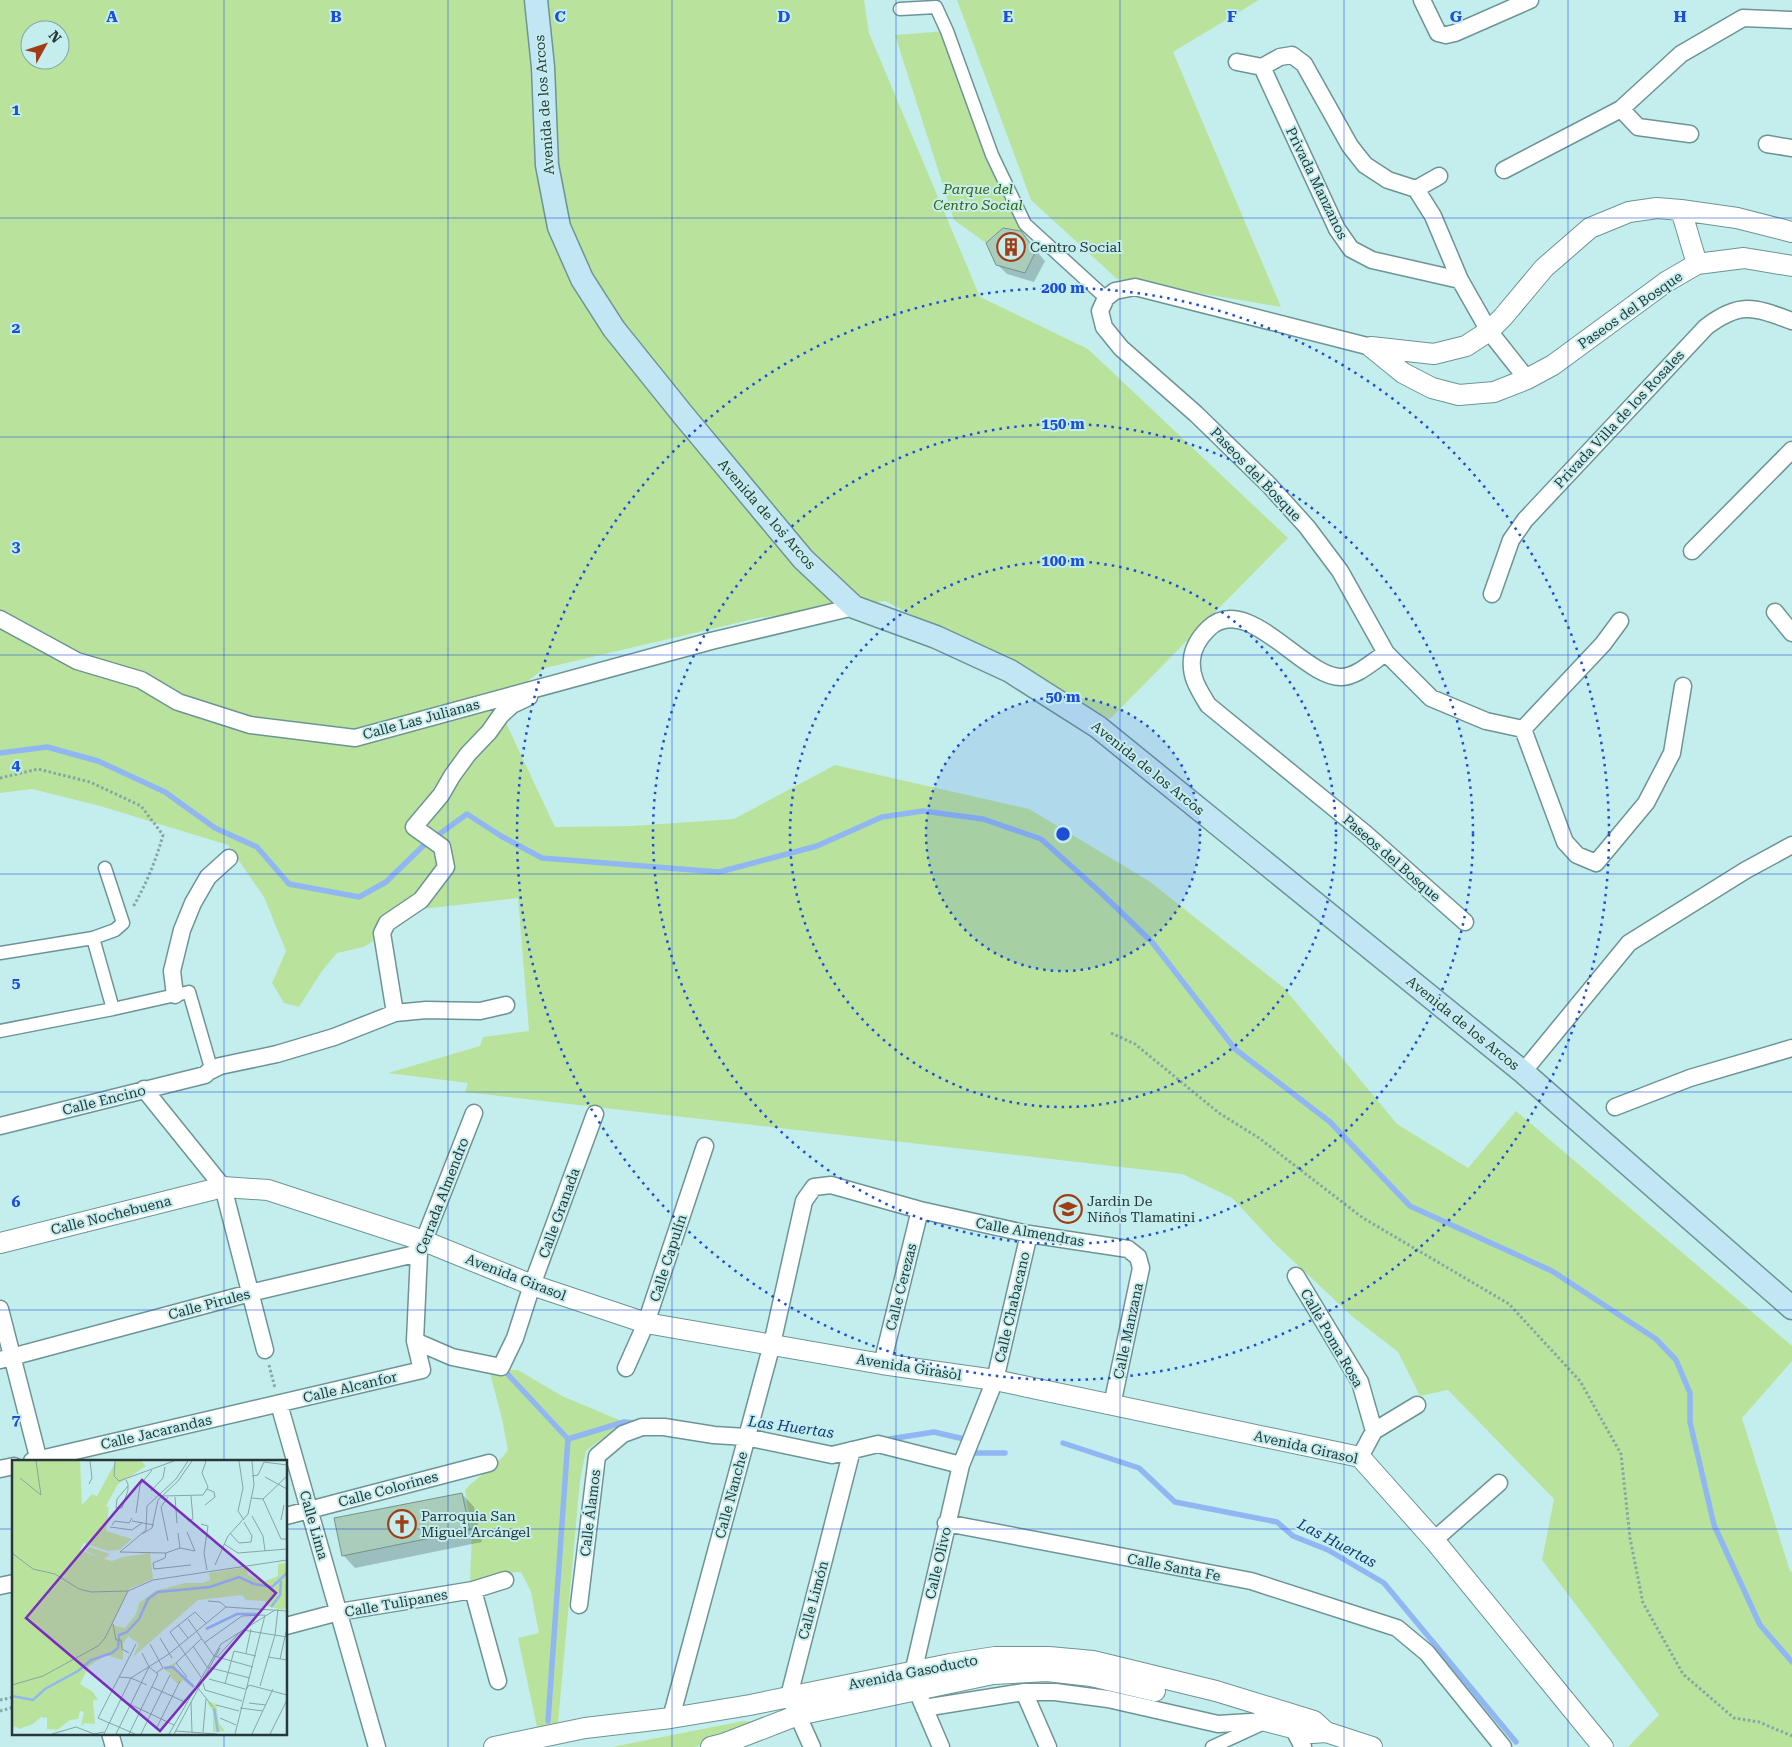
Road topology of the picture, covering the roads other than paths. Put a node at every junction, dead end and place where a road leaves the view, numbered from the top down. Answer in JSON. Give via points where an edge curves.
{"nodes":[{"id":1,"x":536,"y":0,"type":"edge"},
{"id":2,"x":1422,"y":0,"type":"edge"},
{"id":3,"x":1530,"y":0,"type":"edge"},
{"id":4,"x":900,"y":9,"type":"dead end"},
{"id":5,"x":1792,"y":20,"type":"edge"},
{"id":6,"x":1237,"y":62,"type":"dead end"},
{"id":7,"x":1262,"y":67,"type":"junction"},
{"id":8,"x":1621,"y":109,"type":"junction"},
{"id":9,"x":1690,"y":134,"type":"dead end"},
{"id":10,"x":1767,"y":144,"type":"dead end"},
{"id":11,"x":1792,"y":148,"type":"edge"},
{"id":12,"x":1504,"y":170,"type":"dead end"},
{"id":13,"x":1439,"y":176,"type":"dead end"},
{"id":14,"x":1416,"y":189,"type":"junction"},
{"id":15,"x":1682,"y":210,"type":"junction"},
{"id":16,"x":1792,"y":232,"type":"edge"},
{"id":17,"x":1698,"y":264,"type":"junction"},
{"id":18,"x":1792,"y":266,"type":"edge"},
{"id":19,"x":1460,"y":280,"type":"junction"},
{"id":20,"x":1106,"y":298,"type":"junction"},
{"id":21,"x":1792,"y":321,"type":"edge"},
{"id":22,"x":1489,"y":331,"type":"junction"},
{"id":23,"x":1371,"y":347,"type":"junction"},
{"id":24,"x":1527,"y":379,"type":"junction"},
{"id":25,"x":1792,"y":450,"type":"edge"},
{"id":26,"x":1692,"y":551,"type":"dead end"},
{"id":27,"x":1492,"y":594,"type":"dead end"},
{"id":28,"x":854,"y":608,"type":"junction"},
{"id":29,"x":1775,"y":612,"type":"dead end"},
{"id":30,"x":0,"y":619,"type":"edge"},
{"id":31,"x":1620,"y":621,"type":"dead end"},
{"id":32,"x":1792,"y":633,"type":"edge"},
{"id":33,"x":1386,"y":653,"type":"junction"},
{"id":34,"x":560,"y":682,"type":"junction"},
{"id":35,"x":1683,"y":686,"type":"dead end"},
{"id":36,"x":1523,"y":729,"type":"junction"},
{"id":37,"x":1792,"y":845,"type":"edge"},
{"id":38,"x":229,"y":858,"type":"dead end"},
{"id":39,"x":105,"y":868,"type":"dead end"},
{"id":40,"x":1465,"y":922,"type":"dead end"},
{"id":41,"x":93,"y":938,"type":"junction"},
{"id":42,"x":0,"y":953,"type":"edge"},
{"id":43,"x":182,"y":994,"type":"junction"},
{"id":44,"x":506,"y":1005,"type":"dead end"},
{"id":45,"x":113,"y":1009,"type":"junction"},
{"id":46,"x":395,"y":1013,"type":"junction"},
{"id":47,"x":0,"y":1031,"type":"edge"},
{"id":48,"x":1792,"y":1048,"type":"edge"},
{"id":49,"x":208,"y":1072,"type":"junction"},
{"id":50,"x":1523,"y":1072,"type":"junction"},
{"id":51,"x":144,"y":1089,"type":"junction"},
{"id":52,"x":1615,"y":1107,"type":"dead end"},
{"id":53,"x":474,"y":1113,"type":"dead end"},
{"id":54,"x":595,"y":1114,"type":"dead end"},
{"id":55,"x":0,"y":1126,"type":"edge"},
{"id":56,"x":705,"y":1146,"type":"dead end"},
{"id":57,"x":223,"y":1187,"type":"junction"},
{"id":58,"x":814,"y":1187,"type":"joint"},
{"id":59,"x":920,"y":1210,"type":"junction"},
{"id":60,"x":1029,"y":1234,"type":"junction"},
{"id":61,"x":0,"y":1243,"type":"edge"},
{"id":62,"x":421,"y":1247,"type":"junction"},
{"id":63,"x":1138,"y":1257,"type":"joint"},
{"id":64,"x":1296,"y":1276,"type":"dead end"},
{"id":65,"x":532,"y":1285,"type":"junction"},
{"id":66,"x":250,"y":1293,"type":"junction"},
{"id":67,"x":1792,"y":1308,"type":"edge"},
{"id":68,"x":0,"y":1309,"type":"edge"},
{"id":69,"x":646,"y":1323,"type":"junction"},
{"id":70,"x":415,"y":1341,"type":"junction"},
{"id":71,"x":772,"y":1344,"type":"junction"},
{"id":72,"x":265,"y":1350,"type":"road end"},
{"id":73,"x":6,"y":1358,"type":"edge"},
{"id":74,"x":882,"y":1364,"type":"junction"},
{"id":75,"x":626,"y":1368,"type":"dead end"},
{"id":76,"x":422,"y":1370,"type":"joint"},
{"id":77,"x":995,"y":1380,"type":"junction"},
{"id":78,"x":279,"y":1404,"type":"junction"},
{"id":79,"x":1112,"y":1405,"type":"junction"},
{"id":80,"x":1417,"y":1405,"type":"dead end"},
{"id":81,"x":747,"y":1431,"type":"junction"},
{"id":82,"x":1374,"y":1431,"type":"junction"},
{"id":83,"x":852,"y":1450,"type":"junction"},
{"id":84,"x":1360,"y":1456,"type":"junction"},
{"id":85,"x":37,"y":1460,"type":"edge"},
{"id":86,"x":962,"y":1461,"type":"junction"},
{"id":87,"x":489,"y":1463,"type":"dead end"},
{"id":88,"x":1499,"y":1483,"type":"dead end"},
{"id":89,"x":309,"y":1510,"type":"junction"},
{"id":90,"x":288,"y":1515,"type":"edge"},
{"id":91,"x":946,"y":1523,"type":"junction"},
{"id":92,"x":1434,"y":1540,"type":"junction"},
{"id":93,"x":505,"y":1580,"type":"dead end"},
{"id":94,"x":473,"y":1590,"type":"junction"},
{"id":95,"x":579,"y":1604,"type":"dead end"},
{"id":96,"x":339,"y":1612,"type":"junction"},
{"id":97,"x":288,"y":1625,"type":"edge"},
{"id":98,"x":498,"y":1681,"type":"dead end"},
{"id":99,"x":918,"y":1691,"type":"junction"},
{"id":100,"x":1024,"y":1692,"type":"junction"},
{"id":101,"x":788,"y":1696,"type":"junction"},
{"id":102,"x":798,"y":1715,"type":"junction"},
{"id":103,"x":671,"y":1718,"type":"junction"},
{"id":104,"x":1267,"y":1721,"type":"junction"},
{"id":105,"x":1326,"y":1732,"type":"junction"},
{"id":106,"x":110,"y":1734,"type":"edge"},
{"id":107,"x":1299,"y":1738,"type":"edge"},
{"id":108,"x":114,"y":1747,"type":"edge"},
{"id":109,"x":377,"y":1747,"type":"edge"},
{"id":110,"x":494,"y":1747,"type":"edge"},
{"id":111,"x":711,"y":1747,"type":"edge"},
{"id":112,"x":812,"y":1747,"type":"edge"},
{"id":113,"x":941,"y":1747,"type":"edge"},
{"id":114,"x":1048,"y":1747,"type":"edge"},
{"id":115,"x":1212,"y":1747,"type":"edge"},
{"id":116,"x":1372,"y":1747,"type":"edge"},
{"id":117,"x":1503,"y":1747,"type":"edge"},
{"id":118,"x":1603,"y":1747,"type":"edge"}],
"edges":[{"from":1,"to":28,"type":"main road","name":"Avenida de los Arcos","via":[[543,67],[547,165],[559,227],[582,279],[614,329],[684,416],[803,559]]},
{"from":2,"to":3,"type":"street","via":[[1438,33],[1446,35]]},
{"from":4,"to":20,"type":"street","via":[[936,7],[948,31],[992,155],[1025,224]]},
{"from":5,"to":8,"type":"street","via":[[1742,18],[1681,54]]},
{"from":6,"to":7,"type":"street"},
{"from":7,"to":14,"type":"street","via":[[1280,57],[1292,55],[1304,64],[1350,146],[1365,165],[1388,180]]},
{"from":7,"to":19,"type":"street","name":"Privada Manzanos","via":[[1337,229],[1351,249],[1372,260]]},
{"from":8,"to":9,"type":"street","via":[[1638,127]]},
{"from":8,"to":12,"type":"street"},
{"from":10,"to":11,"type":"street"},
{"from":13,"to":14,"type":"street"},
{"from":14,"to":19,"type":"street","via":[[1433,216]]},
{"from":15,"to":16,"type":"street","name":"Paseos del Bosque","via":[[1737,218]]},
{"from":15,"to":17,"type":"street"},
{"from":15,"to":22,"type":"street","name":"Paseos del Bosque","via":[[1657,208],[1629,212],[1590,228],[1544,268]]},
{"from":17,"to":18,"type":"street","name":"Paseos del Bosque","via":[[1744,258]]},
{"from":17,"to":24,"type":"street","name":"Paseos del Bosque","via":[[1666,282],[1553,365]]},
{"from":19,"to":22,"type":"street"},
{"from":20,"to":23,"type":"street","name":"Paseos del Bosque","via":[[1114,291],[1135,287]]},
{"from":20,"to":33,"type":"street","name":"Paseos del Bosque","via":[[1100,311],[1104,327],[1121,348],[1269,484],[1301,520],[1340,571]]},
{"from":21,"to":27,"type":"street","name":"Privada Villa de los Rosales","via":[[1740,308],[1721,315],[1706,327],[1525,520],[1511,540]]},
{"from":22,"to":23,"type":"street","name":"Paseos del Bosque","via":[[1466,346],[1434,354]]},
{"from":22,"to":24,"type":"street"},
{"from":23,"to":24,"type":"street","name":"Paseos del Bosque","via":[[1403,373],[1432,388],[1459,395],[1494,392]]},
{"from":25,"to":26,"type":"street"},
{"from":28,"to":34,"type":"street","name":"Calle Las Julianas","via":[[711,641]]},
{"from":28,"to":50,"type":"main road","name":"Avenida de los Arcos","via":[[936,637],[1010,671],[1098,726]]},
{"from":29,"to":32,"type":"street"},
{"from":30,"to":34,"type":"street","name":"Calle Las Julianas","via":[[77,661],[141,680],[178,702],[250,725],[355,738]]},
{"from":31,"to":36,"type":"street","via":[[1603,644]]},
{"from":33,"to":36,"type":"street","via":[[1431,698],[1486,721]]},
{"from":33,"to":40,"type":"street","name":"Paseos del Bosque","via":[[1342,677],[1323,672],[1262,630],[1237,619],[1220,620],[1197,642],[1192,659],[1194,683],[1208,704],[1366,834]]},
{"from":34,"to":46,"type":"street","via":[[512,705],[501,715],[414,827],[442,847],[446,867],[421,900],[387,923],[382,933]]},
{"from":35,"to":36,"type":"street","via":[[1672,753],[1646,803],[1596,863],[1576,855],[1565,842]]},
{"from":37,"to":50,"type":"street","via":[[1629,943]]},
{"from":38,"to":43,"type":"street","via":[[208,877],[182,930],[172,971]]},
{"from":39,"to":41,"type":"street","via":[[124,923]]},
{"from":41,"to":42,"type":"street"},
{"from":41,"to":45,"type":"street"},
{"from":43,"to":45,"type":"street"},
{"from":43,"to":49,"type":"street","via":[[211,1068]]},
{"from":44,"to":46,"type":"street","name":"Calle Encino","via":[[480,1011]]},
{"from":45,"to":47,"type":"street"},
{"from":46,"to":49,"type":"street","name":"Calle Encino","via":[[334,1037],[220,1066]]},
{"from":48,"to":52,"type":"street","via":[[1690,1078]]},
{"from":49,"to":51,"type":"street","name":"Calle Encino"},
{"from":50,"to":67,"type":"main road","name":"Avenida de los Arcos"},
{"from":51,"to":55,"type":"street","name":"Calle Encino"},
{"from":51,"to":57,"type":"street"},
{"from":53,"to":62,"type":"street","name":"Cerrada Almendro"},
{"from":54,"to":65,"type":"street","name":"Calle Granada"},
{"from":56,"to":69,"type":"street","name":"Calle Capulín"},
{"from":57,"to":61,"type":"street","name":"Calle Nochebuena"},
{"from":57,"to":62,"type":"street","name":"Avenida Girasol","via":[[268,1190]]},
{"from":57,"to":66,"type":"street"},
{"from":58,"to":59,"type":"street","name":"Calle Almendras","via":[[831,1185]]},
{"from":58,"to":71,"type":"street","name":"Calle Nanche","via":[[804,1201]]},
{"from":59,"to":60,"type":"street","name":"Calle Almendras"},
{"from":59,"to":74,"type":"street","name":"Calle Cerezas"},
{"from":60,"to":63,"type":"street","name":"Calle Almendras","via":[[1128,1249]]},
{"from":60,"to":77,"type":"street","name":"Calle Chabacano"},
{"from":62,"to":65,"type":"street","name":"Avenida Girasol"},
{"from":62,"to":66,"type":"street","name":"Calle Pirules"},
{"from":62,"to":70,"type":"street","name":"Cerrada Almendro"},
{"from":63,"to":79,"type":"street","name":"Calle Manzana","via":[[1142,1268]]},
{"from":64,"to":82,"type":"street","name":"Calle Poma Rosa","via":[[1360,1382]]},
{"from":65,"to":69,"type":"street","name":"Avenida Girasol"},
{"from":65,"to":70,"type":"street","name":"Calle Granada","via":[[516,1338],[501,1367],[452,1357]]},
{"from":66,"to":72,"type":"street"},
{"from":66,"to":73,"type":"street","name":"Calle Pirules"},
{"from":68,"to":73,"type":"street"},
{"from":69,"to":71,"type":"street","name":"Avenida Girasol"},
{"from":69,"to":75,"type":"street","name":"Calle Capulín"},
{"from":70,"to":76,"type":"street","name":"Cerrada Almendro"},
{"from":71,"to":74,"type":"street","name":"Avenida Girasol"},
{"from":71,"to":81,"type":"street","name":"Calle Nanche"},
{"from":73,"to":85,"type":"street"},
{"from":74,"to":77,"type":"street","name":"Avenida Girasol"},
{"from":76,"to":78,"type":"street","name":"Calle Alcanfor"},
{"from":77,"to":79,"type":"street","name":"Avenida Girasol"},
{"from":77,"to":86,"type":"street","name":"Calle Olivo"},
{"from":78,"to":85,"type":"street","name":"Calle Jacarandas"},
{"from":78,"to":89,"type":"street","name":"Calle Lima"},
{"from":79,"to":84,"type":"street","name":"Avenida Girasol"},
{"from":80,"to":82,"type":"street"},
{"from":81,"to":83,"type":"street","via":[[832,1455]]},
{"from":81,"to":95,"type":"street","name":"Calle Álamos","via":[[714,1435],[642,1427],[623,1434],[597,1456]]},
{"from":81,"to":103,"type":"street","name":"Calle Nanche"},
{"from":82,"to":84,"type":"street"},
{"from":83,"to":86,"type":"street","via":[[878,1444]]},
{"from":83,"to":101,"type":"street","name":"Calle Limón"},
{"from":84,"to":92,"type":"street","name":"Avenida Girasol"},
{"from":86,"to":91,"type":"street","name":"Calle Olivo"},
{"from":87,"to":89,"type":"street","name":"Calle Colorines"},
{"from":88,"to":92,"type":"street"},
{"from":89,"to":90,"type":"street","name":"Calle Colorines"},
{"from":89,"to":96,"type":"street","name":"Calle Lima"},
{"from":91,"to":99,"type":"street","name":"Calle Olivo"},
{"from":91,"to":117,"type":"street","name":"Calle Santa Fe","via":[[1251,1581],[1397,1628],[1427,1653]]},
{"from":92,"to":118,"type":"street","name":"Avenida Girasol"},
{"from":93,"to":94,"type":"street","name":"Calle Tulipanes"},
{"from":94,"to":96,"type":"street","name":"Calle Tulipanes"},
{"from":94,"to":98,"type":"street"},
{"from":96,"to":97,"type":"street","name":"Calle Tulipanes"},
{"from":96,"to":109,"type":"street","name":"Calle Lima"},
{"from":99,"to":100,"type":"street"},
{"from":99,"to":101,"type":"street","name":"Avenida Gasoducto"},
{"from":99,"to":102,"type":"street","name":"Avenida Gasoducto"},
{"from":99,"to":104,"type":"street","name":"Avenida Gasoducto","via":[[993,1674],[1047,1671],[1091,1676],[1213,1704]]},
{"from":99,"to":105,"type":"street","name":"Avenida Gasoducto","via":[[950,1664],[994,1657],[1049,1657],[1093,1662],[1216,1691],[1314,1721]]},
{"from":99,"to":113,"type":"street"},
{"from":100,"to":104,"type":"street","via":[[1056,1692],[1108,1699],[1218,1724]]},
{"from":100,"to":114,"type":"street"},
{"from":101,"to":102,"type":"street"},
{"from":101,"to":103,"type":"street","name":"Avenida Gasoducto"},
{"from":102,"to":111,"type":"street","name":"Avenida Gasoducto"},
{"from":102,"to":112,"type":"street"},
{"from":103,"to":110,"type":"street","name":"Avenida Gasoducto","via":[[585,1728]]},
{"from":104,"to":107,"type":"street","name":"Avenida Gasoducto"},
{"from":104,"to":115,"type":"street"},
{"from":105,"to":107,"type":"street","name":"Avenida Gasoducto"},
{"from":105,"to":116,"type":"street","name":"Avenida Gasoducto"},
{"from":106,"to":108,"type":"street"}]}
